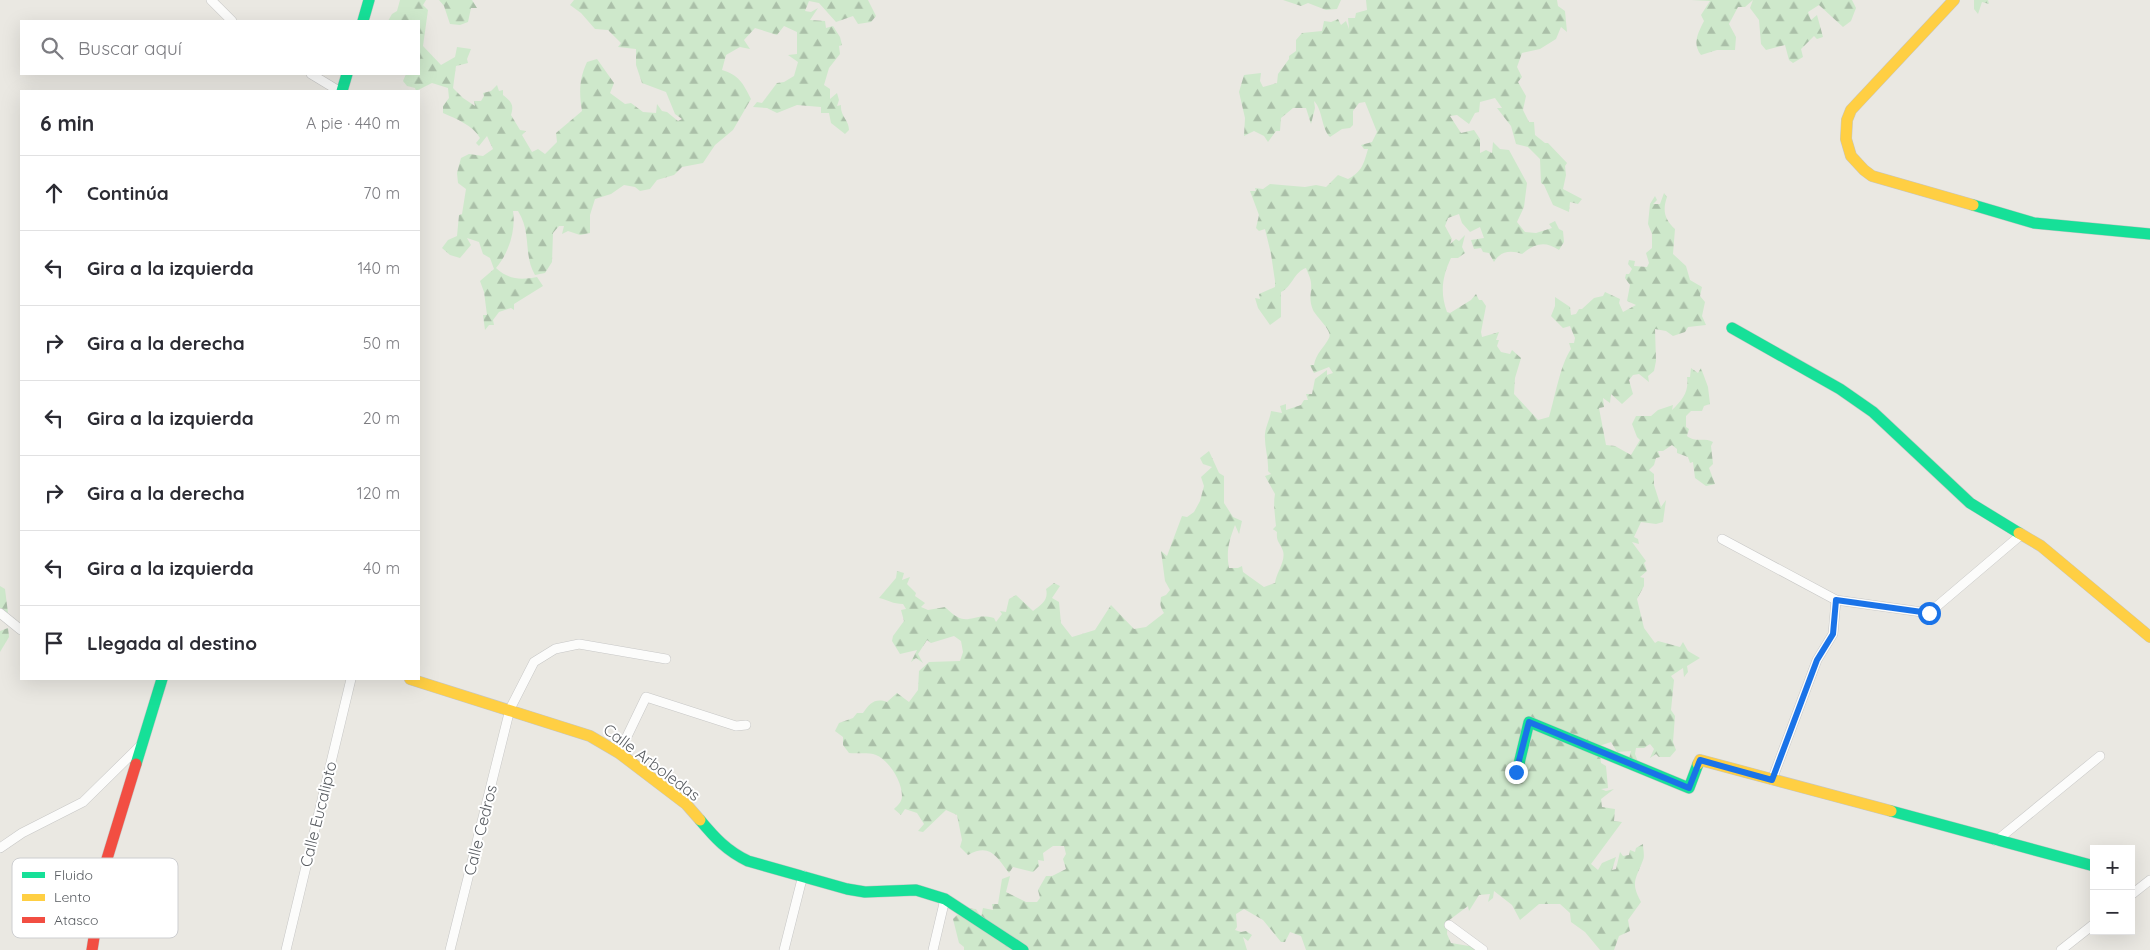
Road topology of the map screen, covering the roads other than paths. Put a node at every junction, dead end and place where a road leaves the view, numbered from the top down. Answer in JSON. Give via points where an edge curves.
{"nodes":[{"id":1,"x":211,"y":0,"type":"edge"},
{"id":2,"x":369,"y":0,"type":"edge"},
{"id":3,"x":1954,"y":0,"type":"edge"},
{"id":4,"x":231,"y":20,"type":"edge"},
{"id":5,"x":363,"y":20,"type":"edge"},
{"id":6,"x":313,"y":75,"type":"edge"},
{"id":7,"x":347,"y":75,"type":"edge"},
{"id":8,"x":338,"y":90,"type":"edge"},
{"id":9,"x":340,"y":90,"type":"edge"},
{"id":10,"x":2150,"y":234,"type":"edge"},
{"id":11,"x":1732,"y":328,"type":"dead end"},
{"id":12,"x":2022,"y":534,"type":"junction"},
{"id":13,"x":1722,"y":539,"type":"dead end"},
{"id":14,"x":1836,"y":600,"type":"junction"},
{"id":15,"x":0,"y":613,"type":"edge"},
{"id":16,"x":20,"y":629,"type":"edge"},
{"id":17,"x":2150,"y":637,"type":"edge"},
{"id":18,"x":666,"y":659,"type":"dead end"},
{"id":19,"x":162,"y":680,"type":"edge"},
{"id":20,"x":351,"y":680,"type":"edge"},
{"id":21,"x":413,"y":680,"type":"edge"},
{"id":22,"x":510,"y":709,"type":"junction"},
{"id":23,"x":746,"y":725,"type":"dead end"},
{"id":24,"x":140,"y":746,"type":"junction"},
{"id":25,"x":619,"y":753,"type":"junction"},
{"id":26,"x":2100,"y":756,"type":"dead end"},
{"id":27,"x":1516,"y":772,"type":"dead end"},
{"id":28,"x":1772,"y":780,"type":"junction"},
{"id":29,"x":1996,"y":841,"type":"junction"},
{"id":30,"x":0,"y":848,"type":"edge"},
{"id":31,"x":107,"y":858,"type":"edge"},
{"id":32,"x":2090,"y":865,"type":"edge"},
{"id":33,"x":803,"y":875,"type":"junction"},
{"id":34,"x":2150,"y":880,"type":"edge"},
{"id":35,"x":2135,"y":889,"type":"edge"},
{"id":36,"x":945,"y":899,"type":"junction"},
{"id":37,"x":1449,"y":925,"type":"dead end"},
{"id":38,"x":2090,"y":927,"type":"edge"},
{"id":39,"x":286,"y":950,"type":"edge"},
{"id":40,"x":450,"y":950,"type":"edge"},
{"id":41,"x":784,"y":950,"type":"edge"},
{"id":42,"x":933,"y":950,"type":"edge"},
{"id":43,"x":1023,"y":950,"type":"edge"},
{"id":44,"x":1483,"y":950,"type":"edge"},
{"id":45,"x":2061,"y":950,"type":"edge"}],
"edges":[{"from":1,"to":4,"type":"street"},
{"from":2,"to":5,"type":"street"},
{"from":3,"to":10,"type":"street","via":[[1850,110],[1844,135],[1851,157],[1860,169],[1872,176],[2034,223]]},
{"from":6,"to":8,"type":"street"},
{"from":7,"to":9,"type":"street"},
{"from":11,"to":12,"type":"street","via":[[1873,412],[1970,504]]},
{"from":12,"to":14,"type":"street","via":[[1929,613]]},
{"from":12,"to":17,"type":"street","via":[[2041,546]]},
{"from":13,"to":14,"type":"street"},
{"from":14,"to":28,"type":"street","via":[[1833,634],[1817,660]]},
{"from":15,"to":16,"type":"street"},
{"from":18,"to":22,"type":"street","name":"Calle Cedros","via":[[579,644],[556,649],[534,662]]},
{"from":19,"to":24,"type":"street"},
{"from":20,"to":39,"type":"street","name":"Calle Eucalipto"},
{"from":21,"to":22,"type":"street","name":"Calle Arboledas"},
{"from":22,"to":25,"type":"street","name":"Calle Arboledas","via":[[590,736]]},
{"from":22,"to":40,"type":"street","name":"Calle Cedros"},
{"from":23,"to":25,"type":"street","via":[[736,726],[646,697]]},
{"from":24,"to":30,"type":"street","via":[[83,802]]},
{"from":24,"to":31,"type":"street"},
{"from":25,"to":33,"type":"street","name":"Calle Arboledas","via":[[686,804],[718,842],[733,854]]},
{"from":26,"to":29,"type":"street"},
{"from":27,"to":28,"type":"street","via":[[1529,722],[1689,788],[1700,760]]},
{"from":28,"to":29,"type":"street"},
{"from":29,"to":32,"type":"street"},
{"from":33,"to":36,"type":"street","name":"Calle Arboledas","via":[[825,884],[864,892],[916,890]]},
{"from":33,"to":41,"type":"street"},
{"from":34,"to":35,"type":"street"},
{"from":36,"to":42,"type":"street"},
{"from":36,"to":43,"type":"street","name":"Calle Arboledas"},
{"from":37,"to":44,"type":"street"},
{"from":38,"to":45,"type":"street"}]}
